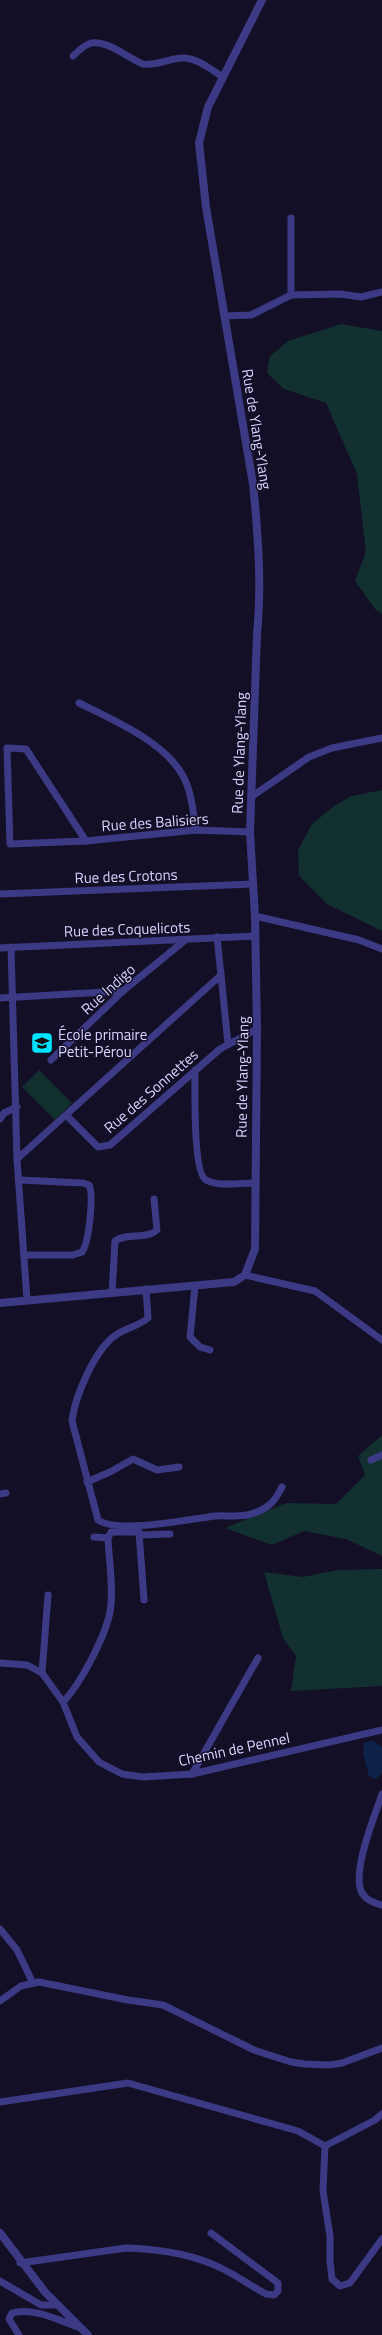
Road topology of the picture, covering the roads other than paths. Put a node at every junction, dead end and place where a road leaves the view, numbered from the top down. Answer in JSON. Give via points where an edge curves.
{"nodes":[{"id":1,"x":262,"y":0,"type":"edge"},
{"id":2,"x":73,"y":56,"type":"dead end"},
{"id":3,"x":223,"y":77,"type":"junction"},
{"id":4,"x":291,"y":218,"type":"dead end"},
{"id":5,"x":382,"y":292,"type":"edge"},
{"id":6,"x":291,"y":296,"type":"junction"},
{"id":7,"x":224,"y":316,"type":"junction"},
{"id":8,"x":79,"y":703,"type":"dead end"},
{"id":9,"x":382,"y":738,"type":"edge"},
{"id":10,"x":251,"y":797,"type":"junction"},
{"id":11,"x":196,"y":830,"type":"junction"},
{"id":12,"x":250,"y":832,"type":"junction"},
{"id":13,"x":86,"y":841,"type":"junction"},
{"id":14,"x":253,"y":884,"type":"junction"},
{"id":15,"x":0,"y":894,"type":"edge"},
{"id":16,"x":255,"y":916,"type":"junction"},
{"id":17,"x":256,"y":936,"type":"junction"},
{"id":18,"x":217,"y":937,"type":"junction"},
{"id":19,"x":184,"y":940,"type":"junction"},
{"id":20,"x":0,"y":948,"type":"edge"},
{"id":21,"x":11,"y":948,"type":"junction"},
{"id":22,"x":382,"y":950,"type":"edge"},
{"id":23,"x":220,"y":975,"type":"junction"},
{"id":24,"x":123,"y":991,"type":"junction"},
{"id":25,"x":0,"y":998,"type":"edge"},
{"id":26,"x":13,"y":998,"type":"junction"},
{"id":27,"x":257,"y":1029,"type":"junction"},
{"id":28,"x":228,"y":1044,"type":"junction"},
{"id":29,"x":51,"y":1060,"type":"dead end"},
{"id":30,"x":195,"y":1070,"type":"junction"},
{"id":31,"x":17,"y":1107,"type":"junction"},
{"id":32,"x":67,"y":1116,"type":"junction"},
{"id":33,"x":0,"y":1119,"type":"edge"},
{"id":34,"x":17,"y":1159,"type":"junction"},
{"id":35,"x":19,"y":1180,"type":"junction"},
{"id":36,"x":254,"y":1183,"type":"junction"},
{"id":37,"x":154,"y":1199,"type":"dead end"},
{"id":38,"x":24,"y":1255,"type":"junction"},
{"id":39,"x":245,"y":1275,"type":"junction"},
{"id":40,"x":195,"y":1286,"type":"junction"},
{"id":41,"x":146,"y":1289,"type":"junction"},
{"id":42,"x":112,"y":1293,"type":"junction"},
{"id":43,"x":27,"y":1300,"type":"junction"},
{"id":44,"x":0,"y":1303,"type":"edge"},
{"id":45,"x":382,"y":1340,"type":"edge"},
{"id":46,"x":210,"y":1350,"type":"dead end"},
{"id":47,"x":382,"y":1455,"type":"edge"},
{"id":48,"x":371,"y":1460,"type":"dead end"},
{"id":49,"x":179,"y":1467,"type":"dead end"},
{"id":50,"x":87,"y":1482,"type":"junction"},
{"id":51,"x":282,"y":1487,"type":"dead end"},
{"id":52,"x":170,"y":1534,"type":"dead end"},
{"id":53,"x":140,"y":1535,"type":"junction"},
{"id":54,"x":94,"y":1537,"type":"dead end"},
{"id":55,"x":108,"y":1538,"type":"junction"},
{"id":56,"x":48,"y":1595,"type":"dead end"},
{"id":57,"x":144,"y":1600,"type":"dead end"},
{"id":58,"x":258,"y":1658,"type":"dead end"},
{"id":59,"x":0,"y":1663,"type":"edge"},
{"id":60,"x":42,"y":1673,"type":"junction"},
{"id":61,"x":63,"y":1702,"type":"junction"},
{"id":62,"x":382,"y":1730,"type":"edge"},
{"id":63,"x":192,"y":1774,"type":"junction"},
{"id":64,"x":382,"y":1794,"type":"edge"},
{"id":65,"x":382,"y":1905,"type":"edge"},
{"id":66,"x":0,"y":1929,"type":"edge"},
{"id":67,"x":32,"y":1983,"type":"junction"},
{"id":68,"x":0,"y":2001,"type":"edge"},
{"id":69,"x":382,"y":2048,"type":"edge"},
{"id":70,"x":0,"y":2102,"type":"edge"},
{"id":71,"x":382,"y":2114,"type":"edge"},
{"id":72,"x":325,"y":2146,"type":"junction"},
{"id":73,"x":0,"y":2233,"type":"edge"},
{"id":74,"x":211,"y":2233,"type":"dead end"},
{"id":75,"x":382,"y":2239,"type":"edge"},
{"id":76,"x":20,"y":2263,"type":"junction"},
{"id":77,"x":0,"y":2281,"type":"edge"},
{"id":78,"x":57,"y":2305,"type":"junction"},
{"id":79,"x":78,"y":2327,"type":"junction"},
{"id":80,"x":19,"y":2335,"type":"edge"},
{"id":81,"x":88,"y":2335,"type":"edge"}],
"edges":[{"from":1,"to":3,"type":"street","name":"Rue de Ylang-Ylang"},
{"from":2,"to":3,"type":"street","via":[[86,45],[97,44],[114,49],[143,64],[192,59]]},
{"from":3,"to":7,"type":"street","name":"Rue de Ylang-Ylang","via":[[204,118],[200,131],[199,154]]},
{"from":4,"to":6,"type":"street"},
{"from":5,"to":6,"type":"street","via":[[361,297],[340,294]]},
{"from":6,"to":7,"type":"street","via":[[251,315]]},
{"from":7,"to":10,"type":"street","name":"Rue de Ylang-Ylang","via":[[256,514],[260,605]]},
{"from":8,"to":11,"type":"street","via":[[115,721],[163,751],[183,776],[190,796]]},
{"from":9,"to":10,"type":"street","via":[[332,748],[309,756]]},
{"from":10,"to":12,"type":"street","name":"Rue de Ylang-Ylang"},
{"from":11,"to":12,"type":"street","name":"Rue des Balisiers"},
{"from":11,"to":13,"type":"street","name":"Rue des Balisiers"},
{"from":12,"to":14,"type":"street","name":"Rue de Ylang-Ylang"},
{"from":13,"to":13,"type":"street","name":"Rue des Balisiers","via":[[26,749],[7,748],[10,844]]},
{"from":14,"to":15,"type":"street","name":"Rue des Crotons"},
{"from":14,"to":16,"type":"street","name":"Rue de Ylang-Ylang"},
{"from":16,"to":17,"type":"street","name":"Rue de Ylang-Ylang"},
{"from":16,"to":22,"type":"street","via":[[359,940]]},
{"from":17,"to":18,"type":"street","name":"Rue des Coquelicots"},
{"from":17,"to":27,"type":"street","name":"Rue de Ylang-Ylang"},
{"from":18,"to":19,"type":"street","name":"Rue des Coquelicots"},
{"from":18,"to":23,"type":"street"},
{"from":19,"to":21,"type":"street","name":"Rue des Coquelicots"},
{"from":19,"to":24,"type":"street","name":"Rue Indigo"},
{"from":20,"to":21,"type":"street","name":"Rue des Coquelicots"},
{"from":21,"to":26,"type":"street"},
{"from":23,"to":28,"type":"street"},
{"from":23,"to":32,"type":"street"},
{"from":24,"to":26,"type":"street"},
{"from":24,"to":29,"type":"street","name":"Rue Indigo"},
{"from":25,"to":26,"type":"street"},
{"from":26,"to":31,"type":"street"},
{"from":27,"to":28,"type":"street","name":"Rue des Sonnettes"},
{"from":27,"to":36,"type":"street","name":"Rue de Ylang-Ylang"},
{"from":28,"to":30,"type":"street","name":"Rue des Sonnettes"},
{"from":30,"to":32,"type":"street","name":"Rue des Sonnettes","via":[[110,1145],[98,1147]]},
{"from":30,"to":36,"type":"street","via":[[197,1161],[201,1177],[218,1183]]},
{"from":31,"to":33,"type":"street","via":[[4,1113]]},
{"from":31,"to":34,"type":"street"},
{"from":32,"to":34,"type":"street"},
{"from":34,"to":35,"type":"street"},
{"from":35,"to":38,"type":"street"},
{"from":35,"to":38,"type":"street","via":[[83,1183],[89,1185],[92,1195],[87,1240],[82,1252],[73,1255]]},
{"from":36,"to":39,"type":"street","name":"Rue de Ylang-Ylang","via":[[255,1249]]},
{"from":37,"to":42,"type":"street","via":[[158,1230],[121,1237],[115,1241]]},
{"from":38,"to":43,"type":"street"},
{"from":39,"to":40,"type":"street","via":[[234,1282]]},
{"from":39,"to":45,"type":"street","via":[[314,1291]]},
{"from":40,"to":41,"type":"street"},
{"from":40,"to":46,"type":"street","via":[[190,1337],[200,1347]]},
{"from":41,"to":42,"type":"street"},
{"from":41,"to":50,"type":"street","via":[[148,1318],[111,1339],[88,1372],[76,1401],[72,1421]]},
{"from":42,"to":43,"type":"street"},
{"from":43,"to":44,"type":"street"},
{"from":47,"to":48,"type":"street"},
{"from":49,"to":50,"type":"street","via":[[157,1470],[133,1459]]},
{"from":50,"to":51,"type":"street","via":[[98,1520],[109,1525],[170,1524],[217,1516],[242,1516],[266,1508],[275,1502]]},
{"from":52,"to":53,"type":"street"},
{"from":53,"to":55,"type":"street","via":[[138,1531],[111,1532]]},
{"from":53,"to":57,"type":"street"},
{"from":54,"to":55,"type":"street"},
{"from":55,"to":61,"type":"street","via":[[110,1612],[102,1635],[74,1691]]},
{"from":56,"to":60,"type":"street"},
{"from":58,"to":63,"type":"street"},
{"from":59,"to":60,"type":"street","name":"Chemin de Pennel","via":[[27,1665]]},
{"from":60,"to":61,"type":"street","name":"Chemin de Pennel"},
{"from":61,"to":63,"type":"street","name":"Chemin de Pennel","via":[[78,1737],[99,1762],[122,1774],[143,1777]]},
{"from":62,"to":63,"type":"street","name":"Chemin de Pennel"},
{"from":64,"to":65,"type":"street","via":[[367,1840],[359,1882],[367,1900]]},
{"from":66,"to":67,"type":"street","via":[[17,1950]]},
{"from":67,"to":68,"type":"street","via":[[22,1986]]},
{"from":67,"to":69,"type":"street","via":[[39,1982],[163,2005],[254,2050],[291,2062],[329,2065]]},
{"from":70,"to":72,"type":"street","via":[[128,2083],[298,2131]]},
{"from":71,"to":72,"type":"street"},
{"from":72,"to":75,"type":"street","via":[[323,2190],[330,2236],[332,2279],[335,2284],[340,2286],[350,2283]]},
{"from":73,"to":76,"type":"street"},
{"from":74,"to":76,"type":"street","via":[[278,2283],[278,2291],[274,2295],[266,2294],[222,2268],[206,2262],[141,2249],[126,2248]]},
{"from":76,"to":78,"type":"street"},
{"from":77,"to":78,"type":"street","via":[[41,2305]]},
{"from":78,"to":79,"type":"street"},
{"from":79,"to":80,"type":"street","via":[[28,2311],[18,2311],[9,2319]]},
{"from":79,"to":81,"type":"street"}]}
